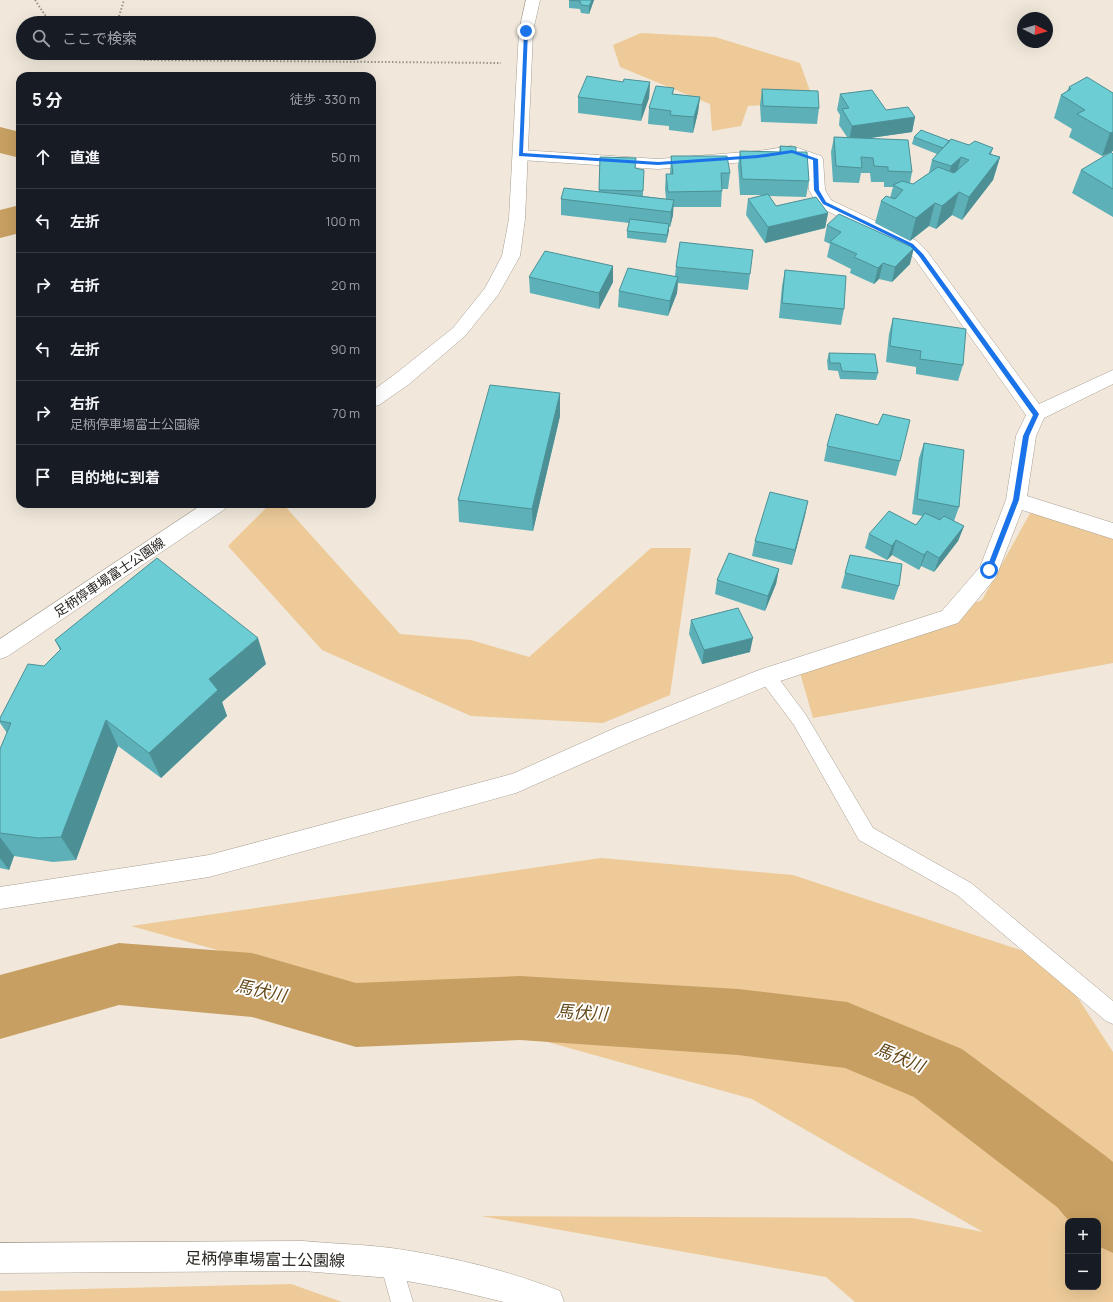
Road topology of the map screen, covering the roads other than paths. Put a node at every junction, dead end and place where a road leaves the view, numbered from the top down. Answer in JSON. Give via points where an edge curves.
{"nodes":[{"id":1,"x":533,"y":0,"type":"edge"},
{"id":2,"x":521,"y":155,"type":"junction"},
{"id":3,"x":1113,"y":376,"type":"edge"},
{"id":4,"x":376,"y":397,"type":"edge"},
{"id":5,"x":1036,"y":414,"type":"junction"},
{"id":6,"x":1016,"y":500,"type":"junction"},
{"id":7,"x":212,"y":508,"type":"edge"},
{"id":8,"x":1113,"y":531,"type":"edge"},
{"id":9,"x":0,"y":650,"type":"edge"},
{"id":10,"x":767,"y":676,"type":"junction"},
{"id":11,"x":0,"y":898,"type":"edge"},
{"id":12,"x":1113,"y":1014,"type":"edge"},
{"id":13,"x":0,"y":1258,"type":"edge"},
{"id":14,"x":391,"y":1263,"type":"junction"},
{"id":15,"x":402,"y":1302,"type":"edge"},
{"id":16,"x":550,"y":1302,"type":"edge"}],
"edges":[{"from":1,"to":2,"type":"street","via":[[526,31]]},
{"from":2,"to":4,"type":"street","via":[[517,219],[511,256],[492,291],[459,332]]},
{"from":2,"to":5,"type":"street","via":[[658,164],[792,151],[816,159],[817,190],[824,203],[911,245],[921,255]]},
{"from":3,"to":5,"type":"street"},
{"from":5,"to":6,"type":"street","via":[[1026,436]]},
{"from":6,"to":8,"type":"street"},
{"from":6,"to":10,"type":"street","via":[[989,570],[950,617]]},
{"from":7,"to":9,"type":"street","name":"足柄停車場富士公園線"},
{"from":10,"to":11,"type":"street","via":[[623,735],[516,783],[209,866]]},
{"from":10,"to":12,"type":"lane","via":[[800,720],[866,834],[964,890]]},
{"from":13,"to":14,"type":"street","name":"足柄停車場富士公園線","via":[[303,1256]]},
{"from":14,"to":15,"type":"lane"},
{"from":14,"to":16,"type":"street","name":"足柄停車場富士公園線","via":[[524,1292]]}]}
